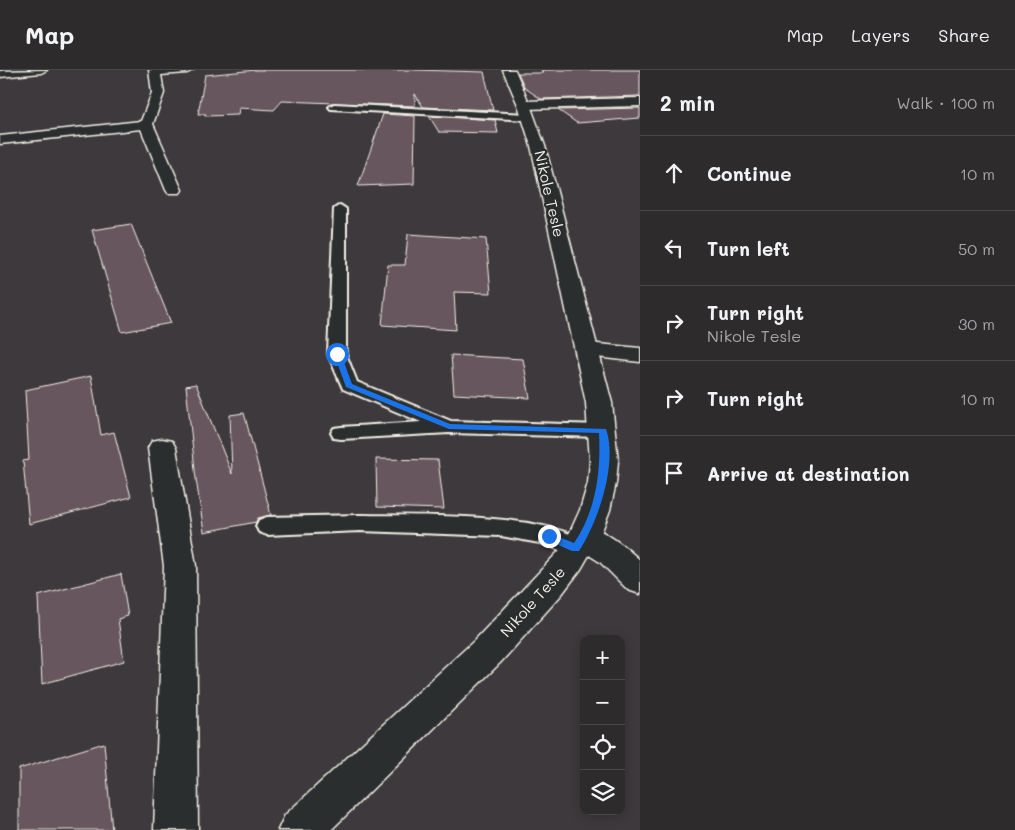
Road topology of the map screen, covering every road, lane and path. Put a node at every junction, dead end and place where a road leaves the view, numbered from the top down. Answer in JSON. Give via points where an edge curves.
{"nodes":[{"id":1,"x":41,"y":70,"type":"edge"},
{"id":2,"x":187,"y":70,"type":"edge"},
{"id":3,"x":508,"y":70,"type":"edge"},
{"id":4,"x":155,"y":71,"type":"edge"},
{"id":5,"x":0,"y":74,"type":"edge"},
{"id":6,"x":640,"y":102,"type":"edge"},
{"id":7,"x":334,"y":107,"type":"dead end"},
{"id":8,"x":526,"y":111,"type":"junction"},
{"id":9,"x":146,"y":124,"type":"junction"},
{"id":10,"x":0,"y":140,"type":"edge"},
{"id":11,"x":174,"y":190,"type":"dead end"},
{"id":12,"x":340,"y":209,"type":"dead end"},
{"id":13,"x":587,"y":350,"type":"junction"},
{"id":14,"x":640,"y":355,"type":"edge"},
{"id":15,"x":449,"y":426,"type":"junction"},
{"id":16,"x":603,"y":431,"type":"junction"},
{"id":17,"x":341,"y":432,"type":"dead end"},
{"id":18,"x":162,"y":448,"type":"dead end"},
{"id":19,"x":267,"y":526,"type":"dead end"},
{"id":20,"x":580,"y":542,"type":"junction"},
{"id":21,"x":640,"y":580,"type":"edge"},
{"id":22,"x":176,"y":830,"type":"edge"},
{"id":23,"x":300,"y":830,"type":"edge"}],
"edges":[{"from":1,"to":5,"type":"street"},
{"from":2,"to":4,"type":"street"},
{"from":3,"to":8,"type":"street","name":"Nikole Tesle"},
{"from":4,"to":9,"type":"street","via":[[158,93]]},
{"from":6,"to":8,"type":"street"},
{"from":7,"to":8,"type":"lane"},
{"from":8,"to":13,"type":"street","name":"Nikole Tesle","via":[[538,146]]},
{"from":9,"to":10,"type":"street"},
{"from":9,"to":11,"type":"street"},
{"from":12,"to":15,"type":"lane","via":[[337,354],[349,385]]},
{"from":13,"to":14,"type":"street"},
{"from":13,"to":16,"type":"street","name":"Nikole Tesle"},
{"from":15,"to":16,"type":"lane"},
{"from":15,"to":17,"type":"lane"},
{"from":16,"to":20,"type":"street","name":"Nikole Tesle","via":[[602,483],[595,510]]},
{"from":18,"to":22,"type":"street","via":[[180,566]]},
{"from":19,"to":20,"type":"lane","via":[[360,523],[501,527]]},
{"from":20,"to":21,"type":"street","via":[[611,553]]},
{"from":20,"to":23,"type":"street","name":"Nikole Tesle","via":[[550,584],[488,651]]}]}
